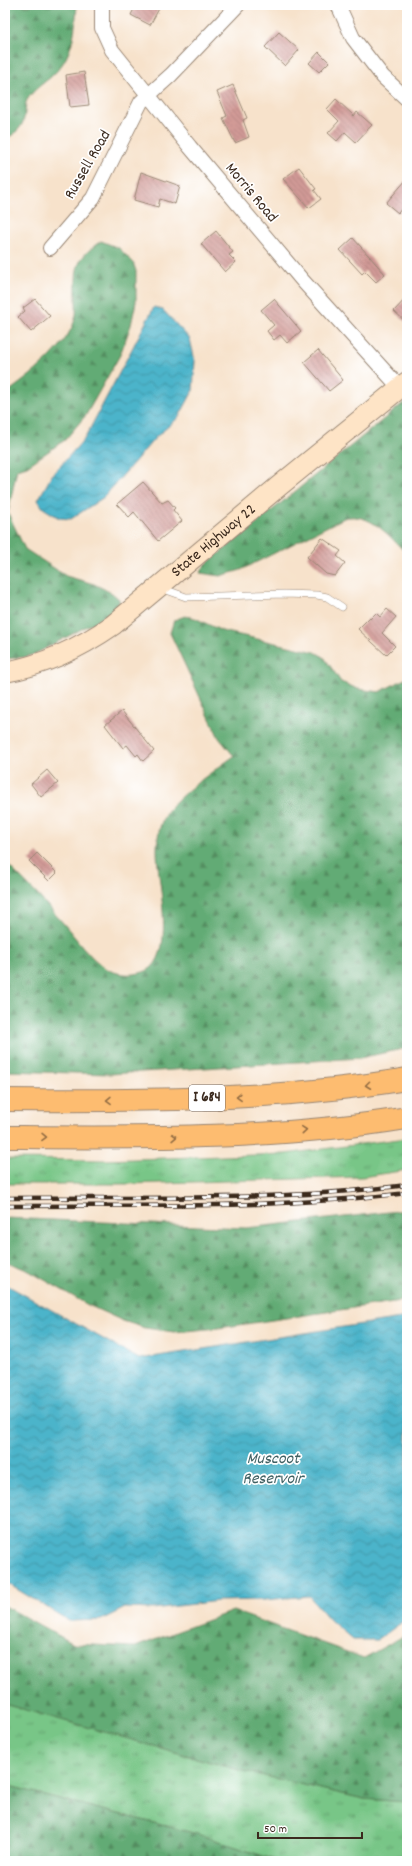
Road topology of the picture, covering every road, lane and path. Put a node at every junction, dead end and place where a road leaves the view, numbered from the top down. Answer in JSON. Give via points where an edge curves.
{"nodes":[{"id":1,"x":102,"y":5,"type":"edge"},
{"id":2,"x":238,"y":5,"type":"edge"},
{"id":3,"x":338,"y":5,"type":"edge"},
{"id":4,"x":150,"y":96,"type":"junction"},
{"id":5,"x":407,"y":99,"type":"edge"},
{"id":6,"x":50,"y":248,"type":"dead end"},
{"id":7,"x":403,"y":385,"type":"edge"},
{"id":8,"x":159,"y":588,"type":"junction"},
{"id":9,"x":342,"y":607,"type":"dead end"},
{"id":10,"x":5,"y":672,"type":"edge"},
{"id":11,"x":407,"y":1079,"type":"edge"},
{"id":12,"x":5,"y":1100,"type":"edge"},
{"id":13,"x":407,"y":1118,"type":"edge"},
{"id":14,"x":5,"y":1137,"type":"edge"}],
"edges":[{"from":1,"to":4,"type":"street","name":"Morris Road","via":[[102,28],[112,50]]},
{"from":2,"to":4,"type":"street","name":"Russell Road"},
{"from":3,"to":5,"type":"street","via":[[353,38],[383,77]]},
{"from":4,"to":6,"type":"street","name":"Russell Road","via":[[141,102],[93,198]]},
{"from":4,"to":7,"type":"street","name":"Morris Road","via":[[302,280]]},
{"from":7,"to":8,"type":"main road","name":"State Highway 22"},
{"from":8,"to":9,"type":"lane","via":[[186,597],[317,595],[327,597]]},
{"from":8,"to":10,"type":"main road","name":"State Highway 22","via":[[113,625],[77,648],[50,661]]},
{"from":11,"to":12,"type":"highway","number":"I 684","one_way":true,"via":[[321,1091],[246,1096]]},
{"from":14,"to":13,"type":"highway","one_way":true,"via":[[171,1138],[248,1135]]}]}
